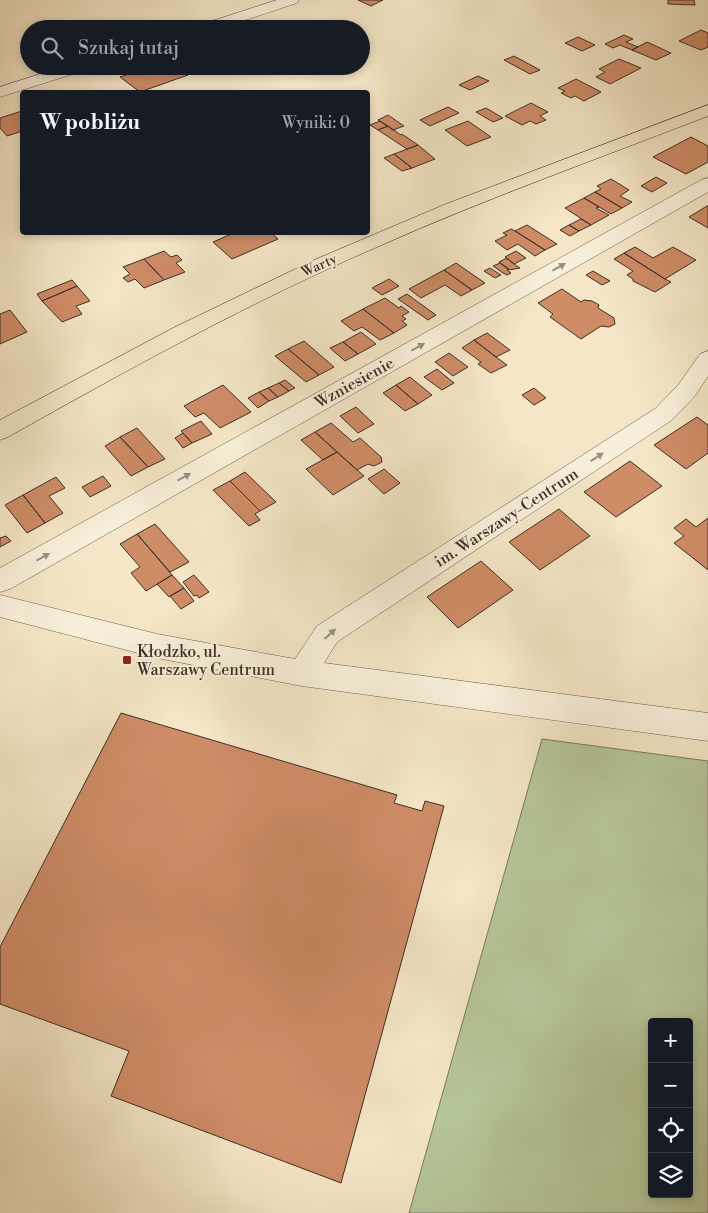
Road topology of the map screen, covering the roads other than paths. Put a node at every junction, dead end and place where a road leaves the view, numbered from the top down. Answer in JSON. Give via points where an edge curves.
{"nodes":[{"id":1,"x":292,"y":0,"type":"edge"},
{"id":2,"x":230,"y":20,"type":"edge"},
{"id":3,"x":54,"y":75,"type":"edge"},
{"id":4,"x":0,"y":92,"type":"edge"},
{"id":5,"x":708,"y":110,"type":"edge"},
{"id":6,"x":708,"y":184,"type":"edge"},
{"id":7,"x":708,"y":359,"type":"edge"},
{"id":8,"x":0,"y":431,"type":"edge"},
{"id":9,"x":0,"y":581,"type":"edge"},
{"id":10,"x":0,"y":606,"type":"edge"},
{"id":11,"x":302,"y":673,"type":"junction"},
{"id":12,"x":708,"y":727,"type":"edge"}],
"edges":[{"from":1,"to":2,"type":"street"},
{"from":3,"to":4,"type":"street"},
{"from":5,"to":8,"type":"main road","name":"Warty","via":[[411,225],[313,268],[202,321]]},
{"from":9,"to":6,"type":"street","name":"Wzniesienie","one_way":true},
{"from":11,"to":7,"type":"street","name":"im. Warszawy-Centrum","one_way":true,"via":[[328,634],[664,414],[687,390]]},
{"from":10,"to":11,"type":"street","via":[[157,646]]},
{"from":11,"to":12,"type":"street"}]}
